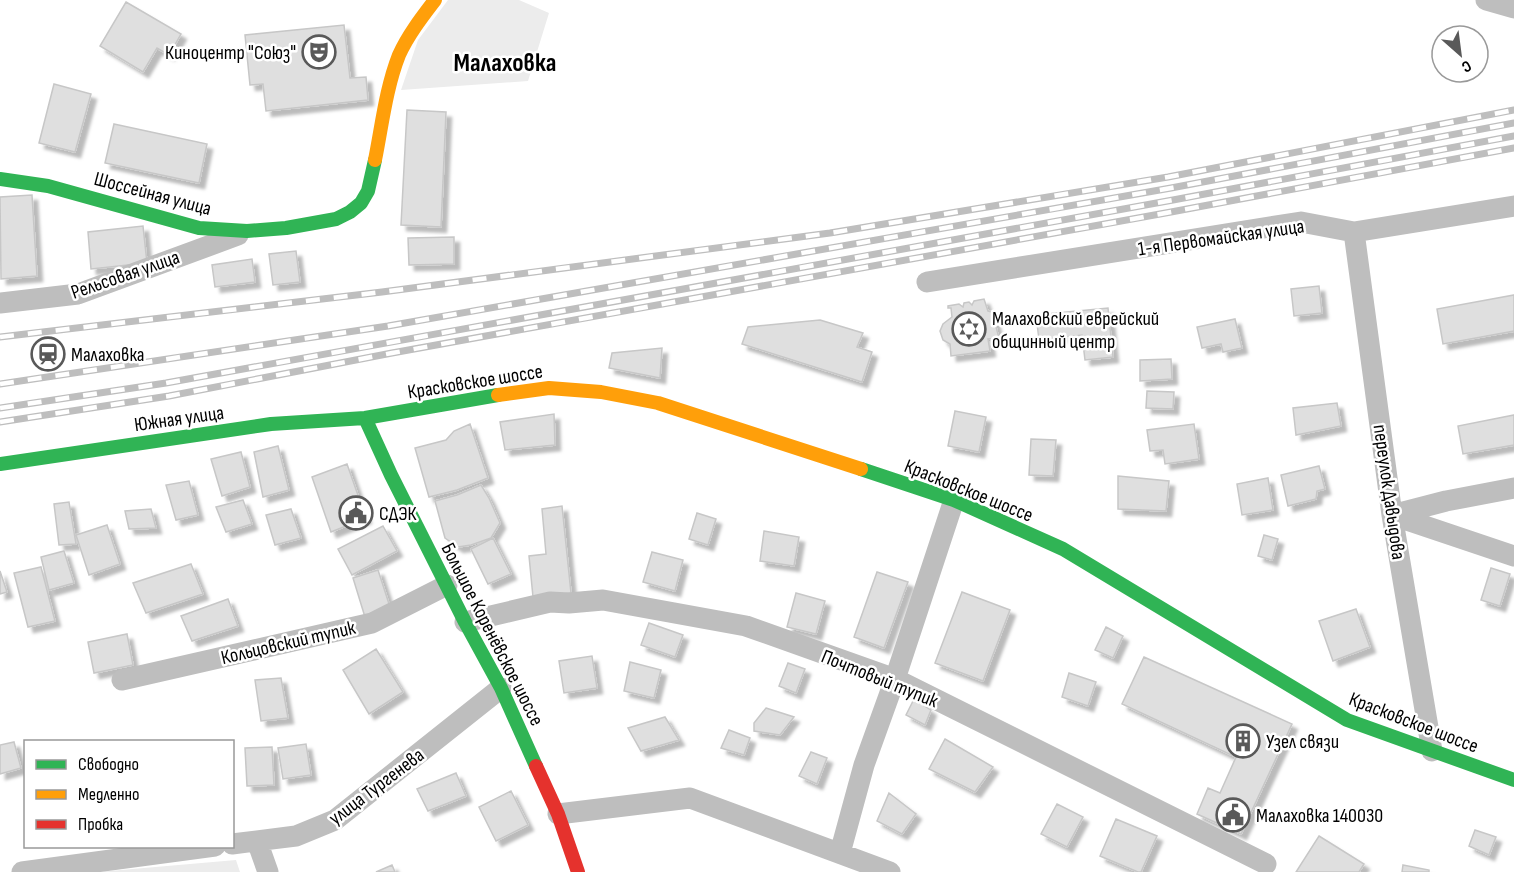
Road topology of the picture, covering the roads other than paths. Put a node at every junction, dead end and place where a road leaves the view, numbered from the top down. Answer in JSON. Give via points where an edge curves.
{"nodes":[{"id":1,"x":435,"y":0,"type":"edge"},
{"id":2,"x":1486,"y":0,"type":"edge"},
{"id":3,"x":1514,"y":8,"type":"edge"},
{"id":4,"x":0,"y":179,"type":"edge"},
{"id":5,"x":1514,"y":206,"type":"edge"},
{"id":6,"x":247,"y":231,"type":"junction"},
{"id":7,"x":1354,"y":232,"type":"junction"},
{"id":8,"x":927,"y":282,"type":"dead end"},
{"id":9,"x":0,"y":303,"type":"edge"},
{"id":10,"x":365,"y":418,"type":"junction"},
{"id":11,"x":0,"y":464,"type":"edge"},
{"id":12,"x":1514,"y":488,"type":"edge"},
{"id":13,"x":954,"y":500,"type":"junction"},
{"id":14,"x":1392,"y":515,"type":"junction"},
{"id":15,"x":1514,"y":556,"type":"edge"},
{"id":16,"x":447,"y":585,"type":"junction"},
{"id":17,"x":465,"y":622,"type":"junction"},
{"id":18,"x":895,"y":679,"type":"junction"},
{"id":19,"x":122,"y":680,"type":"dead end"},
{"id":20,"x":501,"y":688,"type":"junction"},
{"id":21,"x":1432,"y":751,"type":"junction"},
{"id":22,"x":1514,"y":780,"type":"edge"},
{"id":23,"x":558,"y":814,"type":"junction"},
{"id":24,"x":257,"y":841,"type":"junction"},
{"id":25,"x":234,"y":844,"type":"edge"},
{"id":26,"x":201,"y":848,"type":"edge"},
{"id":27,"x":840,"y":853,"type":"junction"},
{"id":28,"x":1266,"y":864,"type":"dead end"},
{"id":29,"x":22,"y":872,"type":"edge"},
{"id":30,"x":268,"y":872,"type":"edge"},
{"id":31,"x":578,"y":872,"type":"edge"},
{"id":32,"x":890,"y":872,"type":"edge"}],
"edges":[{"from":1,"to":6,"type":"main road","name":"Шоссейная улица","via":[[400,53],[373,175],[361,203],[336,219]]},
{"from":2,"to":3,"type":"street"},
{"from":4,"to":6,"type":"main road","name":"Шоссейная улица","via":[[48,186],[199,228]]},
{"from":5,"to":7,"type":"street","name":"1-я Первомайская улица"},
{"from":6,"to":9,"type":"street","name":"Рельсовая улица","via":[[78,294]]},
{"from":7,"to":8,"type":"street","name":"1-я Первомайская улица","via":[[1301,222]]},
{"from":7,"to":14,"type":"street","name":"переулок Давыдова"},
{"from":10,"to":11,"type":"main road","name":"Южная улица","via":[[271,424]]},
{"from":10,"to":13,"type":"main road","name":"Красковское шоссе","via":[[549,388],[601,392],[657,403]]},
{"from":10,"to":16,"type":"main road","name":"Большое Коренёвское шоссе"},
{"from":12,"to":14,"type":"street"},
{"from":13,"to":18,"type":"street"},
{"from":13,"to":21,"type":"main road","name":"Красковское шоссе","via":[[1063,549],[1347,720]]},
{"from":14,"to":15,"type":"street"},
{"from":14,"to":21,"type":"street","name":"переулок Давыдова"},
{"from":16,"to":17,"type":"main road","name":"Большое Коренёвское шоссе"},
{"from":16,"to":19,"type":"street","name":"Кольцовский тупик","via":[[372,623]]},
{"from":17,"to":18,"type":"street","name":"Почтовый тупик","via":[[550,602],[603,600],[746,626]]},
{"from":17,"to":20,"type":"main road","name":"Большое Коренёвское шоссе"},
{"from":18,"to":27,"type":"street","via":[[864,765]]},
{"from":18,"to":28,"type":"street","name":"Почтовый тупик"},
{"from":20,"to":23,"type":"main road","name":"Большое Коренёвское шоссе"},
{"from":20,"to":24,"type":"street","name":"улица Тургенева","via":[[335,820],[296,836]]},
{"from":21,"to":22,"type":"main road","name":"Красковское шоссе"},
{"from":23,"to":27,"type":"street","via":[[690,798]]},
{"from":23,"to":31,"type":"main road","name":"Большое Коренёвское шоссе"},
{"from":24,"to":25,"type":"street","name":"улица Тургенева"},
{"from":24,"to":30,"type":"street"},
{"from":26,"to":29,"type":"street"},
{"from":27,"to":32,"type":"street"}]}
